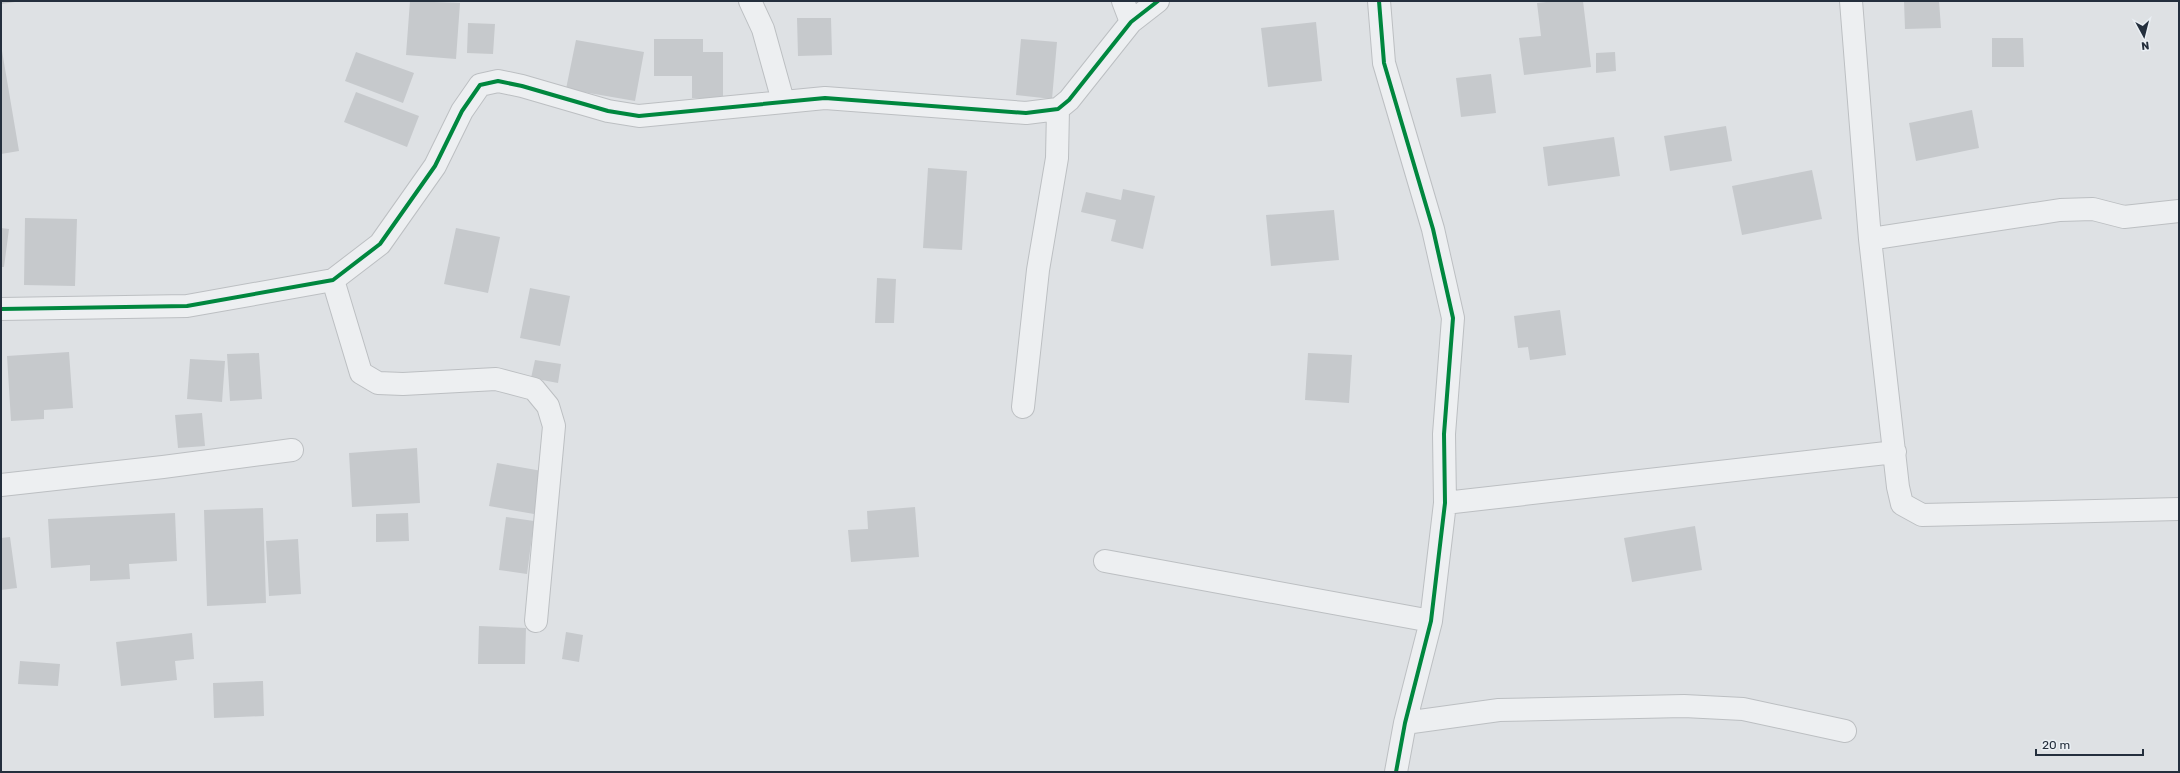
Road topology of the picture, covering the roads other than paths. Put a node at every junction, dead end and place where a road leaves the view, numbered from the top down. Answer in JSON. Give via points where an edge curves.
{"nodes":[{"id":1,"x":750,"y":1,"type":"edge"},
{"id":2,"x":1123,"y":1,"type":"edge"},
{"id":3,"x":1158,"y":1,"type":"edge"},
{"id":4,"x":1379,"y":1,"type":"edge"},
{"id":5,"x":1851,"y":1,"type":"edge"},
{"id":6,"x":1130,"y":22,"type":"junction"},
{"id":7,"x":784,"y":101,"type":"junction"},
{"id":8,"x":1058,"y":109,"type":"junction"},
{"id":9,"x":2179,"y":211,"type":"edge"},
{"id":10,"x":1870,"y":239,"type":"junction"},
{"id":11,"x":333,"y":280,"type":"junction"},
{"id":12,"x":1,"y":309,"type":"edge"},
{"id":13,"x":1023,"y":407,"type":"dead end"},
{"id":14,"x":292,"y":450,"type":"dead end"},
{"id":15,"x":1895,"y":452,"type":"junction"},
{"id":16,"x":1,"y":485,"type":"edge"},
{"id":17,"x":1445,"y":503,"type":"junction"},
{"id":18,"x":2179,"y":509,"type":"edge"},
{"id":19,"x":1105,"y":561,"type":"dead end"},
{"id":20,"x":536,"y":621,"type":"dead end"},
{"id":21,"x":1432,"y":621,"type":"junction"},
{"id":22,"x":1405,"y":723,"type":"junction"},
{"id":23,"x":1845,"y":732,"type":"dead end"},
{"id":24,"x":1396,"y":772,"type":"edge"}],
"edges":[{"from":1,"to":7,"type":"street","via":[[763,29]]},
{"from":2,"to":6,"type":"street"},
{"from":3,"to":6,"type":"street"},
{"from":4,"to":17,"type":"street","via":[[1384,63],[1433,228],[1453,318],[1444,434]]},
{"from":5,"to":10,"type":"street"},
{"from":6,"to":8,"type":"street","via":[[1069,100]]},
{"from":7,"to":8,"type":"street","via":[[825,98],[1026,113]]},
{"from":7,"to":11,"type":"street","via":[[639,116],[608,112],[498,81],[480,85],[462,111],[435,166],[380,244]]},
{"from":8,"to":13,"type":"street","via":[[1057,158],[1038,270]]},
{"from":9,"to":10,"type":"street","via":[[2124,217],[2093,209],[2060,210]]},
{"from":10,"to":15,"type":"street"},
{"from":11,"to":12,"type":"street","via":[[187,306]]},
{"from":11,"to":20,"type":"street","via":[[361,373],[378,383],[496,380],[534,389],[548,406],[554,426]]},
{"from":14,"to":16,"type":"street"},
{"from":15,"to":17,"type":"street"},
{"from":15,"to":18,"type":"street","via":[[1902,504],[1922,516]]},
{"from":17,"to":21,"type":"street"},
{"from":19,"to":21,"type":"street"},
{"from":21,"to":22,"type":"street"},
{"from":22,"to":23,"type":"street","via":[[1499,710],[1684,706],[1743,709]]},
{"from":22,"to":24,"type":"street"}]}
